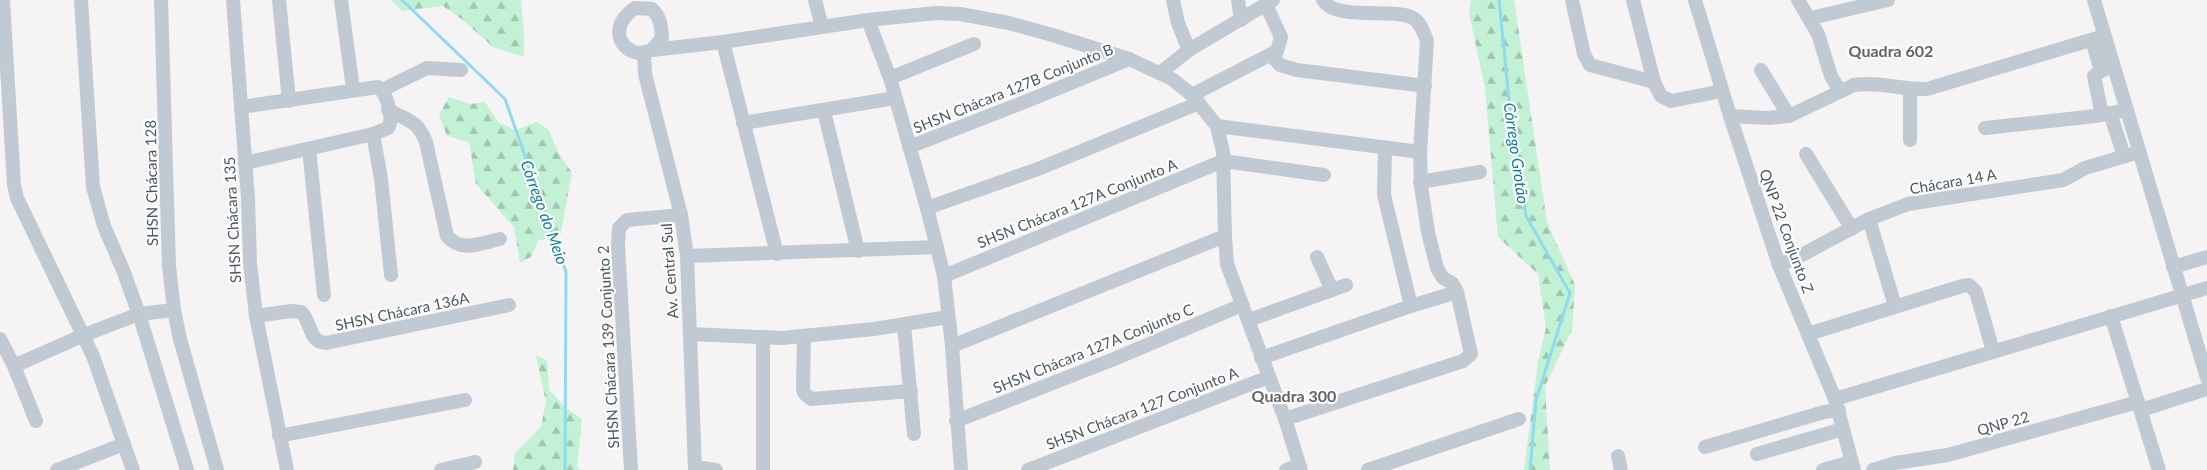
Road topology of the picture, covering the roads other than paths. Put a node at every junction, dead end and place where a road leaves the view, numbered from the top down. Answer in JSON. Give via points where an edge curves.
{"nodes":[{"id":1,"x":3,"y":0,"type":"edge"},
{"id":2,"x":81,"y":0,"type":"edge"},
{"id":3,"x":161,"y":0,"type":"edge"},
{"id":4,"x":233,"y":0,"type":"edge"},
{"id":5,"x":279,"y":0,"type":"edge"},
{"id":6,"x":341,"y":0,"type":"edge"},
{"id":7,"x":815,"y":0,"type":"edge"},
{"id":8,"x":1173,"y":0,"type":"edge"},
{"id":9,"x":1238,"y":0,"type":"edge"},
{"id":10,"x":1323,"y":0,"type":"edge"},
{"id":11,"x":1572,"y":0,"type":"edge"},
{"id":12,"x":1633,"y":0,"type":"edge"},
{"id":13,"x":1695,"y":0,"type":"edge"},
{"id":14,"x":1798,"y":0,"type":"edge"},
{"id":15,"x":1888,"y":0,"type":"edge"},
{"id":16,"x":2094,"y":0,"type":"edge"},
{"id":17,"x":1270,"y":2,"type":"edge"},
{"id":18,"x":634,"y":4,"type":"edge"},
{"id":19,"x":651,"y":5,"type":"edge"},
{"id":20,"x":960,"y":7,"type":"edge"},
{"id":21,"x":1811,"y":18,"type":"junction"},
{"id":22,"x":868,"y":20,"type":"junction"},
{"id":23,"x":1241,"y":20,"type":"junction"},
{"id":24,"x":822,"y":27,"type":"junction"},
{"id":25,"x":2098,"y":38,"type":"junction"},
{"id":26,"x":723,"y":42,"type":"junction"},
{"id":27,"x":666,"y":43,"type":"junction"},
{"id":28,"x":974,"y":44,"type":"dead end"},
{"id":29,"x":1189,"y":50,"type":"junction"},
{"id":30,"x":643,"y":51,"type":"junction"},
{"id":31,"x":1271,"y":55,"type":"junction"},
{"id":32,"x":1128,"y":59,"type":"junction"},
{"id":33,"x":2107,"y":68,"type":"junction"},
{"id":34,"x":461,"y":70,"type":"dead end"},
{"id":35,"x":1761,"y":70,"type":"dead end"},
{"id":36,"x":1160,"y":73,"type":"junction"},
{"id":37,"x":890,"y":78,"type":"junction"},
{"id":38,"x":1654,"y":82,"type":"junction"},
{"id":39,"x":1425,"y":86,"type":"junction"},
{"id":40,"x":353,"y":89,"type":"junction"},
{"id":41,"x":382,"y":90,"type":"junction"},
{"id":42,"x":1910,"y":90,"type":"junction"},
{"id":43,"x":1722,"y":91,"type":"junction"},
{"id":44,"x":1840,"y":91,"type":"junction"},
{"id":45,"x":895,"y":98,"type":"junction"},
{"id":46,"x":1195,"y":99,"type":"junction"},
{"id":47,"x":289,"y":101,"type":"junction"},
{"id":48,"x":241,"y":107,"type":"junction"},
{"id":49,"x":388,"y":110,"type":"junction"},
{"id":50,"x":2127,"y":110,"type":"junction"},
{"id":51,"x":824,"y":111,"type":"junction"},
{"id":52,"x":2106,"y":114,"type":"junction"},
{"id":53,"x":1730,"y":116,"type":"junction"},
{"id":54,"x":1789,"y":116,"type":"junction"},
{"id":55,"x":743,"y":123,"type":"junction"},
{"id":56,"x":1217,"y":126,"type":"junction"},
{"id":57,"x":1984,"y":128,"type":"dead end"},
{"id":58,"x":373,"y":134,"type":"junction"},
{"id":59,"x":1910,"y":140,"type":"dead end"},
{"id":60,"x":908,"y":147,"type":"junction"},
{"id":61,"x":1384,"y":148,"type":"junction"},
{"id":62,"x":309,"y":150,"type":"junction"},
{"id":63,"x":1420,"y":152,"type":"junction"},
{"id":64,"x":2139,"y":152,"type":"junction"},
{"id":65,"x":1806,"y":154,"type":"dead end"},
{"id":66,"x":2124,"y":156,"type":"junction"},
{"id":67,"x":1224,"y":161,"type":"junction"},
{"id":68,"x":245,"y":163,"type":"junction"},
{"id":69,"x":1480,"y":172,"type":"dead end"},
{"id":70,"x":1324,"y":175,"type":"dead end"},
{"id":71,"x":1420,"y":182,"type":"junction"},
{"id":72,"x":927,"y":208,"type":"junction"},
{"id":73,"x":681,"y":215,"type":"junction"},
{"id":74,"x":1869,"y":219,"type":"junction"},
{"id":75,"x":1852,"y":229,"type":"junction"},
{"id":76,"x":1225,"y":236,"type":"junction"},
{"id":77,"x":500,"y":239,"type":"dead end"},
{"id":78,"x":938,"y":247,"type":"junction"},
{"id":79,"x":858,"y":251,"type":"junction"},
{"id":80,"x":777,"y":254,"type":"junction"},
{"id":81,"x":688,"y":256,"type":"junction"},
{"id":82,"x":1317,"y":257,"type":"dead end"},
{"id":83,"x":2207,"y":257,"type":"edge"},
{"id":84,"x":1779,"y":265,"type":"junction"},
{"id":85,"x":2173,"y":267,"type":"junction"},
{"id":86,"x":391,"y":275,"type":"dead end"},
{"id":87,"x":944,"y":276,"type":"junction"},
{"id":88,"x":1346,"y":285,"type":"dead end"},
{"id":89,"x":1455,"y":288,"type":"junction"},
{"id":90,"x":2207,"y":288,"type":"edge"},
{"id":91,"x":1332,"y":290,"type":"junction"},
{"id":92,"x":324,"y":295,"type":"dead end"},
{"id":93,"x":2182,"y":296,"type":"junction"},
{"id":94,"x":1242,"y":304,"type":"junction"},
{"id":95,"x":509,"y":305,"type":"dead end"},
{"id":96,"x":1412,"y":306,"type":"junction"},
{"id":97,"x":1895,"y":306,"type":"junction"},
{"id":98,"x":174,"y":310,"type":"junction"},
{"id":99,"x":139,"y":314,"type":"junction"},
{"id":100,"x":256,"y":316,"type":"junction"},
{"id":101,"x":2112,"y":316,"type":"junction"},
{"id":102,"x":948,"y":317,"type":"junction"},
{"id":103,"x":1249,"y":320,"type":"junction"},
{"id":104,"x":904,"y":324,"type":"junction"},
{"id":105,"x":690,"y":334,"type":"junction"},
{"id":106,"x":1808,"y":334,"type":"junction"},
{"id":107,"x":84,"y":335,"type":"junction"},
{"id":108,"x":804,"y":336,"type":"junction"},
{"id":109,"x":763,"y":337,"type":"junction"},
{"id":110,"x":1,"y":346,"type":"edge"},
{"id":111,"x":952,"y":346,"type":"junction"},
{"id":112,"x":1992,"y":351,"type":"junction"},
{"id":113,"x":1261,"y":358,"type":"junction"},
{"id":114,"x":14,"y":366,"type":"junction"},
{"id":115,"x":1268,"y":377,"type":"junction"},
{"id":116,"x":2207,"y":378,"type":"edge"},
{"id":117,"x":2207,"y":389,"type":"edge"},
{"id":118,"x":911,"y":391,"type":"junction"},
{"id":119,"x":465,"y":400,"type":"dead end"},
{"id":120,"x":1837,"y":404,"type":"junction"},
{"id":121,"x":2140,"y":406,"type":"junction"},
{"id":122,"x":1285,"y":419,"type":"junction"},
{"id":123,"x":1519,"y":419,"type":"dead end"},
{"id":124,"x":36,"y":421,"type":"dead end"},
{"id":125,"x":956,"y":421,"type":"junction"},
{"id":126,"x":1843,"y":429,"type":"junction"},
{"id":127,"x":914,"y":434,"type":"dead end"},
{"id":128,"x":279,"y":436,"type":"junction"},
{"id":129,"x":124,"y":444,"type":"junction"},
{"id":130,"x":1705,"y":446,"type":"dead end"},
{"id":131,"x":1757,"y":454,"type":"dead end"},
{"id":132,"x":1618,"y":456,"type":"dead end"},
{"id":133,"x":475,"y":462,"type":"dead end"},
{"id":134,"x":1853,"y":465,"type":"edge"},
{"id":135,"x":1295,"y":468,"type":"edge"},
{"id":136,"x":695,"y":469,"type":"edge"},
{"id":137,"x":1874,"y":469,"type":"edge"},
{"id":138,"x":57,"y":470,"type":"edge"},
{"id":139,"x":133,"y":470,"type":"edge"},
{"id":140,"x":186,"y":470,"type":"edge"},
{"id":141,"x":217,"y":470,"type":"edge"},
{"id":142,"x":287,"y":470,"type":"edge"},
{"id":143,"x":441,"y":470,"type":"edge"},
{"id":144,"x":632,"y":470,"type":"edge"},
{"id":145,"x":716,"y":470,"type":"edge"},
{"id":146,"x":763,"y":470,"type":"edge"},
{"id":147,"x":961,"y":470,"type":"edge"},
{"id":148,"x":1028,"y":470,"type":"edge"},
{"id":149,"x":1368,"y":470,"type":"edge"},
{"id":150,"x":1621,"y":470,"type":"edge"},
{"id":151,"x":1823,"y":470,"type":"edge"},
{"id":152,"x":2159,"y":470,"type":"edge"}],
"edges":[{"from":1,"to":107,"type":"street","via":[[14,185]]},
{"from":2,"to":99,"type":"street","via":[[93,187],[104,226]]},
{"from":3,"to":98,"type":"street","name":"SHSN Chácara 128","via":[[169,266]]},
{"from":4,"to":48,"type":"street","name":"SHSN Chácara 135"},
{"from":5,"to":47,"type":"street"},
{"from":6,"to":40,"type":"street"},
{"from":7,"to":24,"type":"street"},
{"from":8,"to":29,"type":"street"},
{"from":9,"to":23,"type":"street"},
{"from":10,"to":39,"type":"street","via":[[1335,8],[1364,14],[1414,18],[1427,41]]},
{"from":11,"to":38,"type":"street","via":[[1584,54],[1590,65]]},
{"from":12,"to":38,"type":"street"},
{"from":13,"to":43,"type":"street","name":"QNP 22 Conjunto Z"},
{"from":14,"to":21,"type":"street"},
{"from":15,"to":21,"type":"street"},
{"from":16,"to":25,"type":"street"},
{"from":17,"to":23,"type":"street"},
{"from":17,"to":31,"type":"street","via":[[1281,37],[1279,47]]},
{"from":18,"to":19,"type":"street","name":"Av. Central Sul"},
{"from":18,"to":30,"type":"street","name":"Av. Central Sul","via":[[624,16],[619,29],[620,38],[624,46]]},
{"from":19,"to":27,"type":"street","name":"Av. Central Sul","via":[[658,15]]},
{"from":20,"to":22,"type":"street","via":[[936,14]]},
{"from":20,"to":32,"type":"street"},
{"from":21,"to":44,"type":"street","via":[[1831,76]]},
{"from":22,"to":24,"type":"street"},
{"from":22,"to":37,"type":"street"},
{"from":23,"to":29,"type":"street"},
{"from":24,"to":26,"type":"street"},
{"from":25,"to":33,"type":"street"},
{"from":25,"to":42,"type":"street","via":[[1940,86]]},
{"from":26,"to":27,"type":"street"},
{"from":26,"to":55,"type":"street"},
{"from":27,"to":30,"type":"street"},
{"from":28,"to":37,"type":"street"},
{"from":29,"to":36,"type":"street"},
{"from":30,"to":73,"type":"street","name":"Av. Central Sul","via":[[644,74]]},
{"from":31,"to":39,"type":"street","via":[[1280,65],[1297,70]]},
{"from":31,"to":46,"type":"street"},
{"from":32,"to":36,"type":"street"},
{"from":32,"to":60,"type":"street","name":"SHSN Chácara 127B Conjunto B"},
{"from":33,"to":50,"type":"street"},
{"from":33,"to":52,"type":"street","via":[[2096,74],[2094,79]]},
{"from":34,"to":41,"type":"street","via":[[427,68]]},
{"from":35,"to":54,"type":"street"},
{"from":36,"to":46,"type":"street"},
{"from":37,"to":45,"type":"street"},
{"from":38,"to":43,"type":"street","via":[[1661,96],[1671,101]]},
{"from":39,"to":63,"type":"street"},
{"from":40,"to":41,"type":"street","via":[[378,87]]},
{"from":40,"to":47,"type":"street"},
{"from":41,"to":49,"type":"street"},
{"from":42,"to":44,"type":"street","via":[[1872,83]]},
{"from":42,"to":59,"type":"street"},
{"from":43,"to":53,"type":"street","name":"QNP 22 Conjunto Z"},
{"from":44,"to":54,"type":"street"},
{"from":45,"to":51,"type":"street"},
{"from":45,"to":60,"type":"street"},
{"from":46,"to":56,"type":"street"},
{"from":46,"to":72,"type":"street","via":[[1038,169]]},
{"from":47,"to":48,"type":"street"},
{"from":48,"to":68,"type":"street","name":"SHSN Chácara 135"},
{"from":49,"to":58,"type":"street","via":[[390,126]]},
{"from":49,"to":77,"type":"street","via":[[421,129],[447,236],[453,243],[466,246]]},
{"from":50,"to":52,"type":"street"},
{"from":50,"to":64,"type":"street"},
{"from":51,"to":55,"type":"street"},
{"from":51,"to":79,"type":"street"},
{"from":52,"to":57,"type":"street"},
{"from":52,"to":66,"type":"street"},
{"from":53,"to":54,"type":"street"},
{"from":53,"to":84,"type":"street","name":"QNP 22 Conjunto Z"},
{"from":55,"to":80,"type":"street"},
{"from":56,"to":61,"type":"street"},
{"from":56,"to":67,"type":"street"},
{"from":58,"to":62,"type":"street"},
{"from":58,"to":86,"type":"street"},
{"from":60,"to":72,"type":"street"},
{"from":61,"to":63,"type":"street"},
{"from":61,"to":96,"type":"street","via":[[1384,194]]},
{"from":62,"to":68,"type":"street"},
{"from":62,"to":92,"type":"street"},
{"from":63,"to":71,"type":"street"},
{"from":64,"to":66,"type":"street","name":"Chácara 14 A"},
{"from":64,"to":85,"type":"street"},
{"from":65,"to":75,"type":"street"},
{"from":66,"to":74,"type":"street","name":"Chácara 14 A","via":[[2085,168],[2063,180],[1921,201]]},
{"from":67,"to":70,"type":"street"},
{"from":67,"to":76,"type":"street"},
{"from":67,"to":87,"type":"street","name":"SHSN Chácara 127A Conjunto A"},
{"from":68,"to":100,"type":"street","name":"SHSN Chácara 135"},
{"from":69,"to":71,"type":"street"},
{"from":71,"to":89,"type":"street","via":[[1437,268]]},
{"from":72,"to":78,"type":"street"},
{"from":73,"to":81,"type":"street","name":"Av. Central Sul"},
{"from":73,"to":144,"type":"street","name":"SHSN Chácara 139 Conjunto 2","via":[[626,220],[619,228]]},
{"from":74,"to":75,"type":"street","name":"Chácara 14 A"},
{"from":74,"to":97,"type":"street"},
{"from":75,"to":84,"type":"street","name":"Chácara 14 A"},
{"from":76,"to":94,"type":"street","via":[[1228,264]]},
{"from":76,"to":111,"type":"street"},
{"from":78,"to":79,"type":"street"},
{"from":78,"to":87,"type":"street"},
{"from":79,"to":80,"type":"street"},
{"from":80,"to":81,"type":"street"},
{"from":81,"to":105,"type":"street","name":"Av. Central Sul"},
{"from":82,"to":91,"type":"street"},
{"from":83,"to":85,"type":"street"},
{"from":84,"to":106,"type":"street","name":"QNP 22 Conjunto Z"},
{"from":85,"to":93,"type":"street"},
{"from":87,"to":102,"type":"street"},
{"from":88,"to":91,"type":"street"},
{"from":89,"to":96,"type":"street"},
{"from":89,"to":122,"type":"street","via":[[1472,352],[1470,357]]},
{"from":90,"to":93,"type":"street"},
{"from":91,"to":103,"type":"street"},
{"from":93,"to":101,"type":"street"},
{"from":93,"to":116,"type":"street"},
{"from":94,"to":103,"type":"street"},
{"from":94,"to":125,"type":"street","name":"SHSN Chácara 127A Conjunto C"},
{"from":95,"to":100,"type":"street","name":"SHSN Chácara 136A","via":[[326,344],[313,337],[304,314],[297,311]]},
{"from":96,"to":113,"type":"street"},
{"from":97,"to":106,"type":"street"},
{"from":97,"to":112,"type":"street","via":[[1969,285],[1976,292]]},
{"from":98,"to":99,"type":"street"},
{"from":98,"to":141,"type":"street","name":"SHSN Chácara 128"},
{"from":99,"to":107,"type":"street"},
{"from":99,"to":140,"type":"street"},
{"from":100,"to":128,"type":"street","name":"SHSN Chácara 135"},
{"from":101,"to":112,"type":"street"},
{"from":101,"to":121,"type":"street"},
{"from":102,"to":104,"type":"street"},
{"from":102,"to":111,"type":"street"},
{"from":103,"to":113,"type":"street"},
{"from":104,"to":108,"type":"street"},
{"from":104,"to":118,"type":"street"},
{"from":105,"to":109,"type":"street"},
{"from":105,"to":136,"type":"street","name":"Av. Central Sul"},
{"from":106,"to":120,"type":"street","name":"QNP 22 Conjunto Z"},
{"from":107,"to":114,"type":"street"},
{"from":107,"to":129,"type":"street"},
{"from":108,"to":109,"type":"street"},
{"from":108,"to":118,"type":"street","via":[[803,388],[811,399]]},
{"from":109,"to":146,"type":"street"},
{"from":110,"to":114,"type":"street"},
{"from":111,"to":125,"type":"street"},
{"from":112,"to":120,"type":"street"},
{"from":113,"to":115,"type":"street"},
{"from":114,"to":124,"type":"street"},
{"from":115,"to":122,"type":"street"},
{"from":115,"to":148,"type":"street","name":"SHSN Chácara 127 Conjunto A"},
{"from":117,"to":121,"type":"street","name":"QNP 22"},
{"from":118,"to":127,"type":"street"},
{"from":119,"to":128,"type":"street"},
{"from":120,"to":126,"type":"street","name":"QNP 22 Conjunto Z"},
{"from":120,"to":130,"type":"street","via":[[1824,412]]},
{"from":121,"to":137,"type":"street","name":"QNP 22","via":[[1948,455]]},
{"from":121,"to":152,"type":"street"},
{"from":122,"to":135,"type":"street"},
{"from":123,"to":149,"type":"street"},
{"from":125,"to":147,"type":"street"},
{"from":126,"to":131,"type":"street"},
{"from":126,"to":134,"type":"street","name":"QNP 22 Conjunto Z"},
{"from":128,"to":142,"type":"street","name":"SHSN Chácara 135"},
{"from":129,"to":138,"type":"street"},
{"from":129,"to":139,"type":"street"},
{"from":132,"to":150,"type":"street"},
{"from":133,"to":143,"type":"street"},
{"from":134,"to":137,"type":"street","name":"QNP 22"},
{"from":134,"to":151,"type":"street"},
{"from":136,"to":145,"type":"street"}]}
